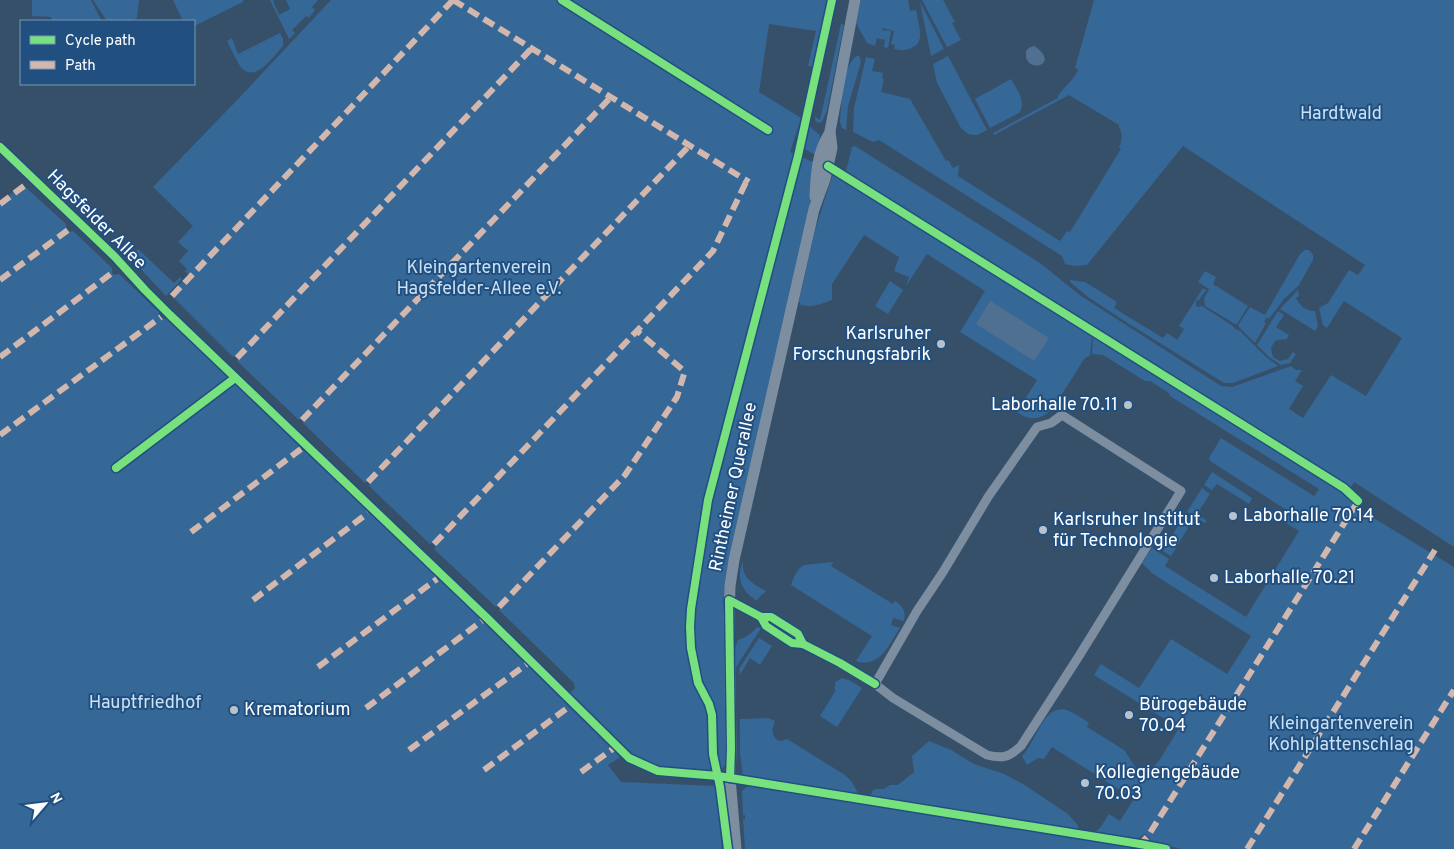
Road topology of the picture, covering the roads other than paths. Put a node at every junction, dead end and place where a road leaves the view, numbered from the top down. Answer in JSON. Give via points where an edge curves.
{"nodes":[{"id":1,"x":855,"y":0,"type":"edge"},
{"id":2,"x":0,"y":147,"type":"edge"},
{"id":3,"x":170,"y":315,"type":"dead end"},
{"id":4,"x":729,"y":600,"type":"junction"},
{"id":5,"x":875,"y":684,"type":"junction"},
{"id":6,"x":736,"y":849,"type":"edge"}],
"edges":[{"from":1,"to":4,"type":"street","name":"Rintheimer Querallee","via":[[829,134],[832,148],[814,209],[734,560]]},
{"from":2,"to":3,"type":"street","name":"Hagsfelder Allee","via":[[110,251]]},
{"from":4,"to":5,"type":"street","via":[[761,617],[766,626],[792,643],[803,644]]},
{"from":4,"to":6,"type":"street","name":"Rintheimer Querallee","via":[[730,778]]},
{"from":5,"to":5,"type":"street","via":[[987,755],[1007,756],[1021,746],[1181,492],[1062,415],[1051,424],[1037,428],[988,497]]}]}
